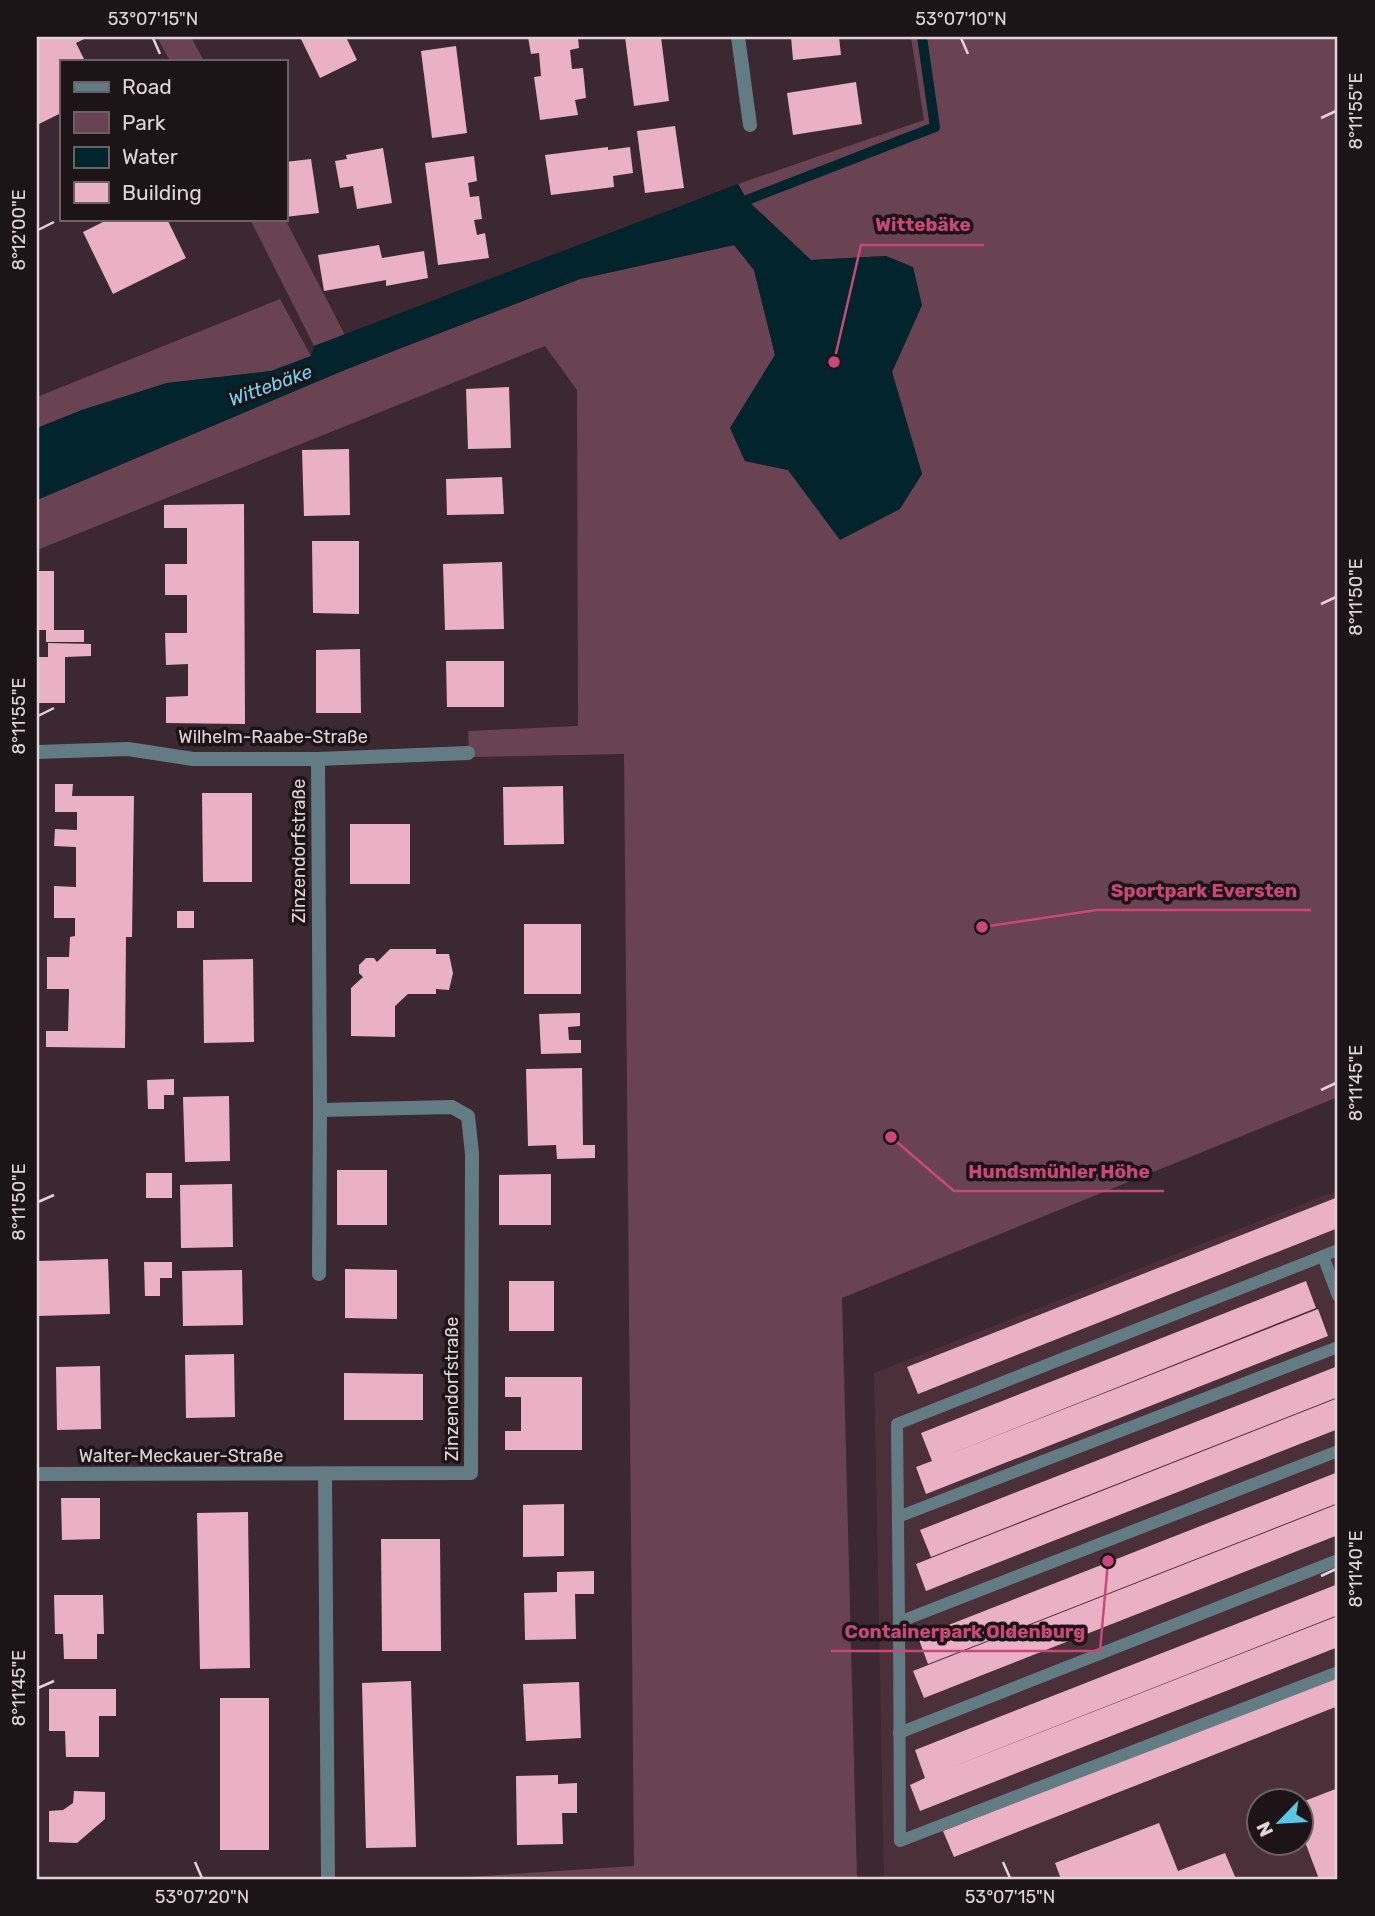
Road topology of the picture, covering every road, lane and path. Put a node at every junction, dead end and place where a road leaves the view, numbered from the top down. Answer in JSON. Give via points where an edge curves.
{"nodes":[{"id":1,"x":738,"y":37,"type":"edge"},
{"id":2,"x":750,"y":125,"type":"dead end"},
{"id":3,"x":37,"y":752,"type":"edge"},
{"id":4,"x":468,"y":753,"type":"dead end"},
{"id":5,"x":318,"y":760,"type":"junction"},
{"id":6,"x":320,"y":1110,"type":"junction"},
{"id":7,"x":1338,"y":1250,"type":"edge"},
{"id":8,"x":1323,"y":1256,"type":"junction"},
{"id":9,"x":319,"y":1274,"type":"dead end"},
{"id":10,"x":1338,"y":1296,"type":"edge"},
{"id":11,"x":1338,"y":1347,"type":"edge"},
{"id":12,"x":1338,"y":1451,"type":"edge"},
{"id":13,"x":37,"y":1474,"type":"edge"},
{"id":14,"x":325,"y":1475,"type":"junction"},
{"id":15,"x":898,"y":1517,"type":"junction"},
{"id":16,"x":1338,"y":1560,"type":"edge"},
{"id":17,"x":899,"y":1622,"type":"junction"},
{"id":18,"x":1338,"y":1672,"type":"edge"},
{"id":19,"x":899,"y":1734,"type":"junction"},
{"id":20,"x":328,"y":1879,"type":"edge"}],
"edges":[{"from":1,"to":2,"type":"street"},
{"from":3,"to":5,"type":"street","name":"Wilhelm-Raabe-Straße","via":[[128,749],[193,759]]},
{"from":4,"to":5,"type":"street","name":"Wilhelm-Raabe-Straße"},
{"from":5,"to":6,"type":"street","name":"Zinzendorfstraße"},
{"from":6,"to":9,"type":"street","name":"Zinzendorfstraße"},
{"from":6,"to":14,"type":"street","name":"Zinzendorfstraße","via":[[452,1107],[468,1116],[472,1154],[471,1473]]},
{"from":7,"to":8,"type":"lane"},
{"from":8,"to":10,"type":"lane"},
{"from":8,"to":15,"type":"lane","via":[[897,1424]]},
{"from":11,"to":15,"type":"lane"},
{"from":12,"to":17,"type":"lane"},
{"from":13,"to":14,"type":"street","name":"Walter-Meckauer-Straße"},
{"from":14,"to":20,"type":"street"},
{"from":15,"to":17,"type":"lane"},
{"from":16,"to":19,"type":"lane"},
{"from":17,"to":19,"type":"lane"},
{"from":18,"to":19,"type":"lane","via":[[900,1841]]}]}
